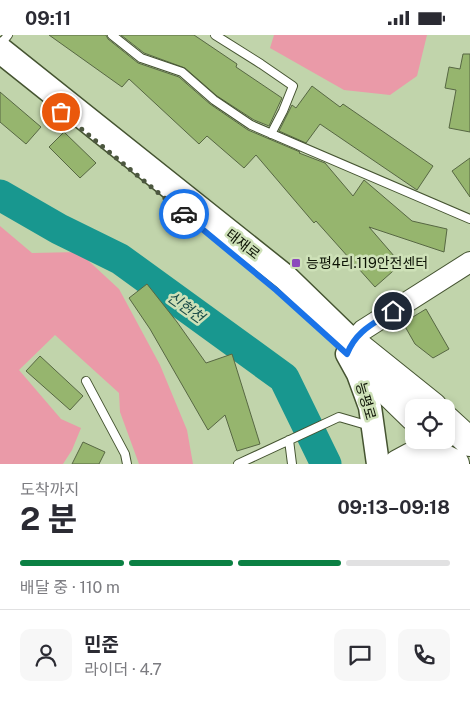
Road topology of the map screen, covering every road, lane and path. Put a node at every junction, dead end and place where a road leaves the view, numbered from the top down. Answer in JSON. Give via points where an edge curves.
{"nodes":[{"id":1,"x":8,"y":35,"type":"edge"},
{"id":2,"x":112,"y":35,"type":"edge"},
{"id":3,"x":214,"y":35,"type":"edge"},
{"id":4,"x":0,"y":45,"type":"edge"},
{"id":5,"x":0,"y":50,"type":"edge"},
{"id":6,"x":0,"y":61,"type":"edge"},
{"id":7,"x":271,"y":134,"type":"junction"},
{"id":8,"x":470,"y":219,"type":"edge"},
{"id":9,"x":470,"y":262,"type":"edge"},
{"id":10,"x":349,"y":348,"type":"junction"},
{"id":11,"x":86,"y":381,"type":"dead end"},
{"id":12,"x":422,"y":399,"type":"edge"},
{"id":13,"x":405,"y":407,"type":"edge"},
{"id":14,"x":373,"y":426,"type":"junction"},
{"id":15,"x":455,"y":428,"type":"edge"},
{"id":16,"x":288,"y":440,"type":"junction"},
{"id":17,"x":470,"y":442,"type":"edge"},
{"id":18,"x":446,"y":449,"type":"edge"},
{"id":19,"x":127,"y":464,"type":"edge"},
{"id":20,"x":238,"y":464,"type":"edge"},
{"id":21,"x":292,"y":464,"type":"edge"},
{"id":22,"x":378,"y":464,"type":"edge"},
{"id":23,"x":398,"y":464,"type":"edge"},
{"id":24,"x":455,"y":464,"type":"edge"},
{"id":25,"x":461,"y":464,"type":"edge"}],
"edges":[{"from":1,"to":4,"type":"lane"},
{"from":2,"to":7,"type":"lane","via":[[141,58],[182,73],[214,100],[251,125]]},
{"from":3,"to":7,"type":"lane","via":[[293,86]]},
{"from":5,"to":10,"type":"main road","name":"태재로","via":[[286,278]]},
{"from":6,"to":10,"type":"main road","name":"태재로"},
{"from":7,"to":8,"type":"lane"},
{"from":9,"to":10,"type":"street","via":[[363,331]]},
{"from":10,"to":12,"type":"highway","name":"태재로"},
{"from":10,"to":13,"type":"highway","name":"태재로"},
{"from":10,"to":14,"type":"main road","name":"능평로","via":[[370,407]]},
{"from":11,"to":19,"type":"lane","via":[[125,454]]},
{"from":14,"to":16,"type":"lane","via":[[339,417]]},
{"from":14,"to":22,"type":"main road","name":"능평로"},
{"from":15,"to":17,"type":"highway"},
{"from":16,"to":20,"type":"lane"},
{"from":16,"to":21,"type":"lane"},
{"from":18,"to":25,"type":"highway"},
{"from":23,"to":24,"type":"highway","via":[[411,457],[437,455]]}]}
